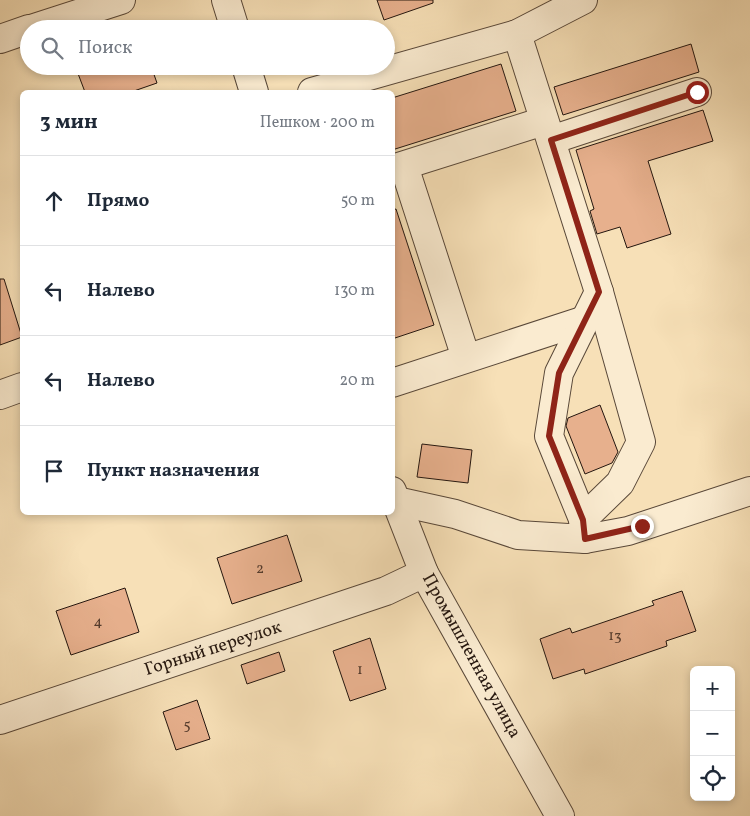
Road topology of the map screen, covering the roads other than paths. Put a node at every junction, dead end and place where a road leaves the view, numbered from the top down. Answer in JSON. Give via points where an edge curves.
{"nodes":[{"id":1,"x":121,"y":0,"type":"edge"},
{"id":2,"x":226,"y":0,"type":"edge"},
{"id":3,"x":583,"y":0,"type":"edge"},
{"id":4,"x":58,"y":20,"type":"edge"},
{"id":5,"x":232,"y":20,"type":"edge"},
{"id":6,"x":20,"y":32,"type":"edge"},
{"id":7,"x":517,"y":34,"type":"junction"},
{"id":8,"x":0,"y":38,"type":"edge"},
{"id":9,"x":395,"y":69,"type":"edge"},
{"id":10,"x":249,"y":75,"type":"edge"},
{"id":11,"x":372,"y":75,"type":"edge"},
{"id":12,"x":253,"y":90,"type":"edge"},
{"id":13,"x":319,"y":90,"type":"edge"},
{"id":14,"x":697,"y":92,"type":"dead end"},
{"id":15,"x":548,"y":130,"type":"junction"},
{"id":16,"x":398,"y":168,"type":"edge"},
{"id":17,"x":599,"y":292,"type":"junction"},
{"id":18,"x":585,"y":320,"type":"junction"},
{"id":19,"x":466,"y":358,"type":"junction"},
{"id":20,"x":395,"y":382,"type":"edge"},
{"id":21,"x":20,"y":388,"type":"edge"},
{"id":22,"x":0,"y":395,"type":"edge"},
{"id":23,"x":750,"y":491,"type":"edge"},
{"id":24,"x":395,"y":496,"type":"edge"},
{"id":25,"x":395,"y":499,"type":"edge"},
{"id":26,"x":584,"y":529,"type":"junction"},
{"id":27,"x":424,"y":573,"type":"junction"},
{"id":28,"x":0,"y":720,"type":"edge"},
{"id":29,"x":560,"y":816,"type":"edge"}],
"edges":[{"from":1,"to":4,"type":"street"},
{"from":2,"to":5,"type":"street"},
{"from":3,"to":7,"type":"street"},
{"from":6,"to":8,"type":"street"},
{"from":7,"to":9,"type":"street"},
{"from":7,"to":15,"type":"street"},
{"from":10,"to":12,"type":"street"},
{"from":11,"to":13,"type":"street"},
{"from":14,"to":15,"type":"street"},
{"from":15,"to":16,"type":"street"},
{"from":15,"to":17,"type":"street"},
{"from":16,"to":19,"type":"street"},
{"from":17,"to":18,"type":"street"},
{"from":17,"to":26,"type":"street","via":[[642,442],[620,483]]},
{"from":18,"to":19,"type":"street"},
{"from":18,"to":26,"type":"street","via":[[559,373],[549,436]]},
{"from":19,"to":20,"type":"street"},
{"from":21,"to":22,"type":"street"},
{"from":23,"to":26,"type":"street","via":[[628,531]]},
{"from":24,"to":26,"type":"street","via":[[518,535]]},
{"from":25,"to":27,"type":"street","name":"Промышленная улица"},
{"from":27,"to":28,"type":"street","name":"Горный переулок","via":[[386,592]]},
{"from":27,"to":29,"type":"street","name":"Промышленная улица"}]}
